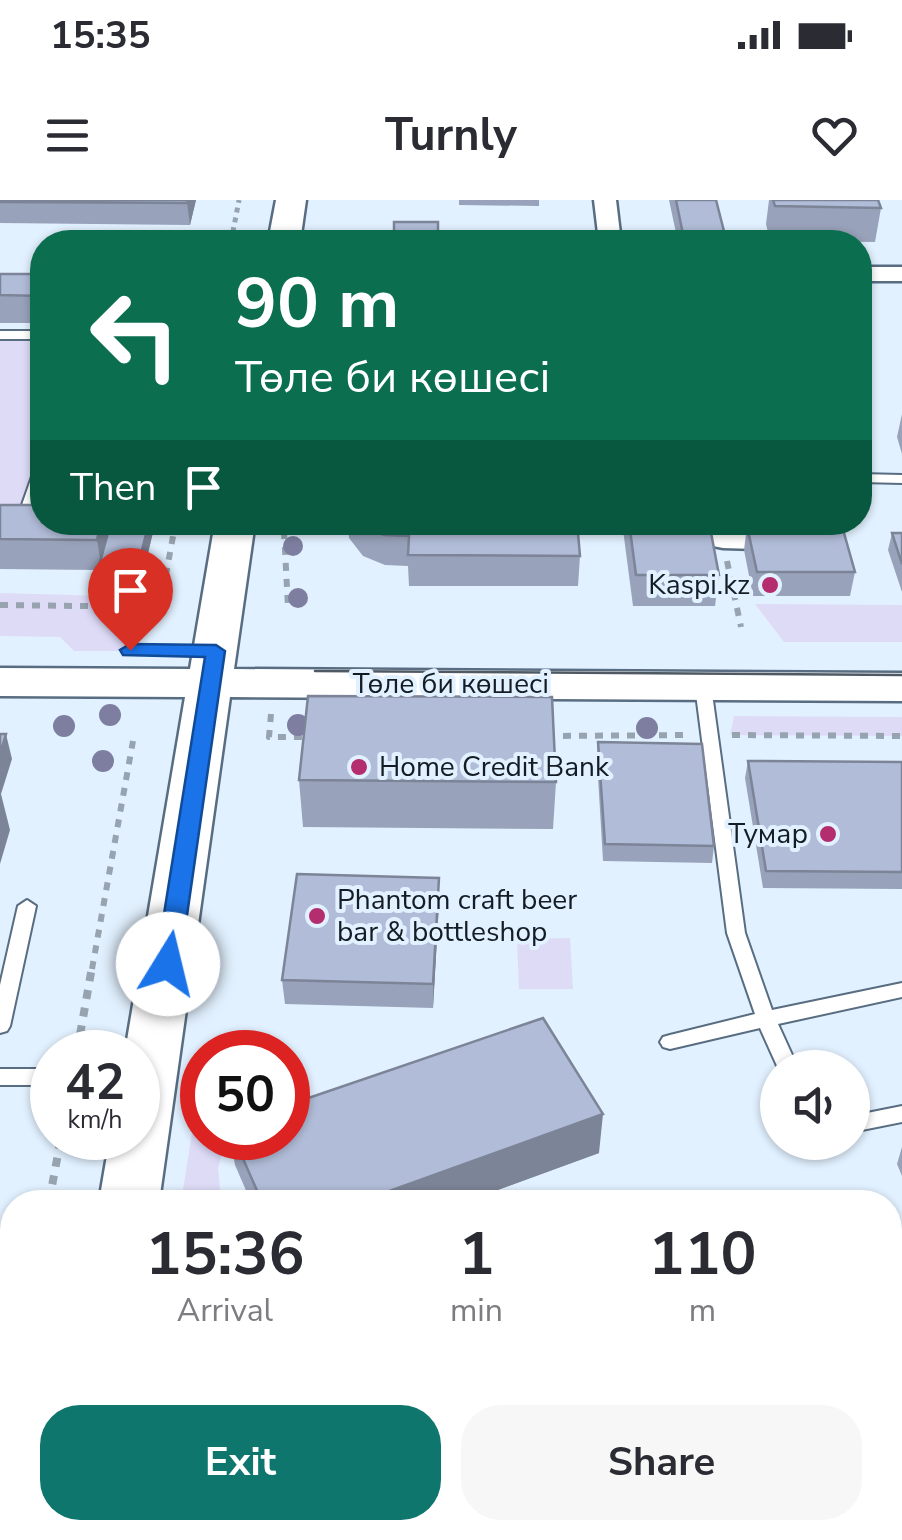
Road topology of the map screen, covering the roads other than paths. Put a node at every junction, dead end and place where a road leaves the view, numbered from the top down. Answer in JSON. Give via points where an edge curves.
{"nodes":[{"id":1,"x":292,"y":200,"type":"edge"},
{"id":2,"x":605,"y":200,"type":"edge"},
{"id":3,"x":286,"y":230,"type":"edge"},
{"id":4,"x":609,"y":230,"type":"edge"},
{"id":5,"x":872,"y":274,"type":"edge"},
{"id":6,"x":902,"y":274,"type":"edge"},
{"id":7,"x":0,"y":334,"type":"edge"},
{"id":8,"x":30,"y":335,"type":"edge"},
{"id":9,"x":872,"y":478,"type":"edge"},
{"id":10,"x":902,"y":479,"type":"edge"},
{"id":11,"x":30,"y":494,"type":"edge"},
{"id":12,"x":30,"y":519,"type":"edge"},
{"id":13,"x":233,"y":535,"type":"edge"},
{"id":14,"x":757,"y":535,"type":"edge"},
{"id":15,"x":819,"y":542,"type":"edge"},
{"id":16,"x":0,"y":650,"type":"edge"},
{"id":17,"x":902,"y":653,"type":"edge"},
{"id":18,"x":213,"y":667,"type":"junction"},
{"id":19,"x":0,"y":682,"type":"edge"},
{"id":20,"x":703,"y":686,"type":"junction"},
{"id":21,"x":902,"y":687,"type":"edge"},
{"id":22,"x":27,"y":906,"type":"dead end"},
{"id":23,"x":902,"y":990,"type":"edge"},
{"id":24,"x":766,"y":1019,"type":"junction"},
{"id":25,"x":0,"y":1026,"type":"edge"},
{"id":26,"x":152,"y":1030,"type":"edge"},
{"id":27,"x":670,"y":1042,"type":"dead end"},
{"id":28,"x":780,"y":1050,"type":"edge"},
{"id":29,"x":0,"y":1077,"type":"edge"},
{"id":30,"x":30,"y":1077,"type":"edge"},
{"id":31,"x":902,"y":1114,"type":"edge"},
{"id":32,"x":870,"y":1120,"type":"edge"},
{"id":33,"x":134,"y":1160,"type":"edge"},
{"id":34,"x":130,"y":1190,"type":"edge"}],
"edges":[{"from":1,"to":3,"type":"main road"},
{"from":2,"to":4,"type":"street"},
{"from":5,"to":6,"type":"street"},
{"from":7,"to":8,"type":"lane"},
{"from":9,"to":10,"type":"lane"},
{"from":11,"to":12,"type":"lane","via":[[18,519]]},
{"from":13,"to":18,"type":"main road"},
{"from":14,"to":15,"type":"street"},
{"from":16,"to":18,"type":"main road","name":"Төле би көшесі"},
{"from":17,"to":18,"type":"main road","name":"Төле би көшесі"},
{"from":18,"to":19,"type":"main road","name":"Төле би көшесі"},
{"from":18,"to":20,"type":"main road","name":"Төле би көшесі"},
{"from":18,"to":26,"type":"main road"},
{"from":20,"to":21,"type":"main road","name":"Төле би көшесі"},
{"from":20,"to":24,"type":"lane","via":[[736,933]]},
{"from":22,"to":25,"type":"lane"},
{"from":23,"to":24,"type":"lane"},
{"from":24,"to":27,"type":"lane"},
{"from":24,"to":28,"type":"lane"},
{"from":29,"to":30,"type":"lane"},
{"from":31,"to":32,"type":"lane"},
{"from":33,"to":34,"type":"main road"}]}
